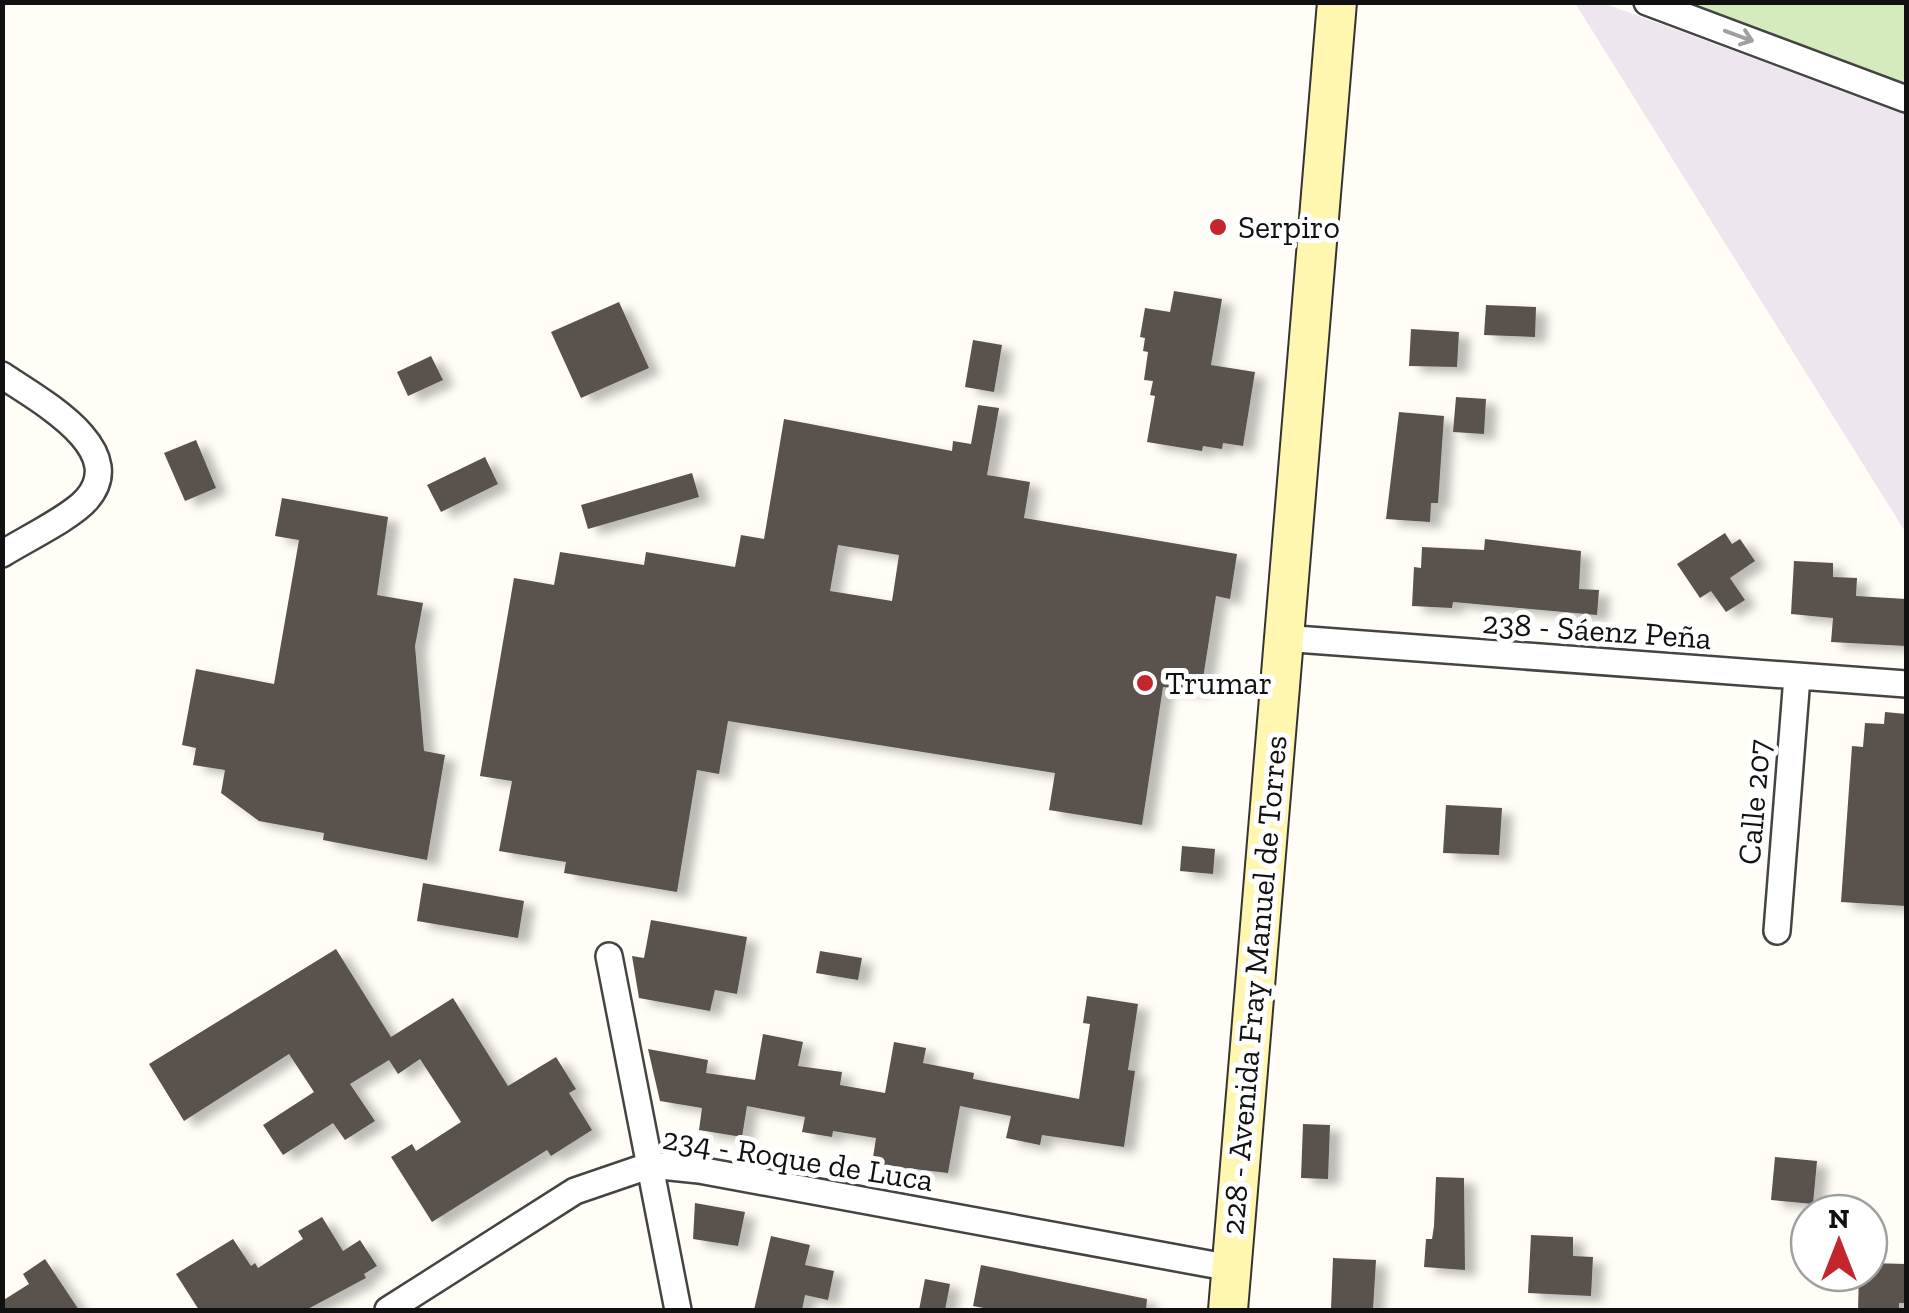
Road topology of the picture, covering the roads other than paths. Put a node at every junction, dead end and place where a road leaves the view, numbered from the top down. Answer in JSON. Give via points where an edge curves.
{"nodes":[{"id":1,"x":1337,"y":2,"type":"edge"},
{"id":2,"x":1647,"y":2,"type":"edge"},
{"id":3,"x":1906,"y":98,"type":"edge"},
{"id":4,"x":2,"y":375,"type":"edge"},
{"id":5,"x":2,"y":554,"type":"edge"},
{"id":6,"x":1282,"y":638,"type":"junction"},
{"id":7,"x":1797,"y":678,"type":"junction"},
{"id":8,"x":1906,"y":684,"type":"edge"},
{"id":9,"x":1777,"y":931,"type":"dead end"},
{"id":10,"x":609,"y":956,"type":"dead end"},
{"id":11,"x":651,"y":1165,"type":"junction"},
{"id":12,"x":1231,"y":1268,"type":"junction"},
{"id":13,"x":388,"y":1310,"type":"edge"},
{"id":14,"x":678,"y":1310,"type":"edge"},
{"id":15,"x":1228,"y":1310,"type":"edge"}],
"edges":[{"from":1,"to":6,"type":"main road","name":"228 - Avenida Fray Manuel de Torres"},
{"from":2,"to":3,"type":"street","one_way":true},
{"from":4,"to":5,"type":"street","via":[[83,433],[96,454],[88,499]]},
{"from":6,"to":7,"type":"street","name":"238 - Sáenz Peña"},
{"from":6,"to":12,"type":"main road","name":"228 - Avenida Fray Manuel de Torres"},
{"from":7,"to":8,"type":"street","name":"238 - Sáenz Peña"},
{"from":7,"to":9,"type":"street","name":"Calle 207"},
{"from":10,"to":11,"type":"street"},
{"from":11,"to":12,"type":"street","name":"234 - Roque de Luca"},
{"from":11,"to":13,"type":"street","name":"234 - Roque de Luca","via":[[575,1191]]},
{"from":11,"to":14,"type":"street"},
{"from":12,"to":15,"type":"main road","name":"228 - Avenida Fray Manuel de Torres"}]}
